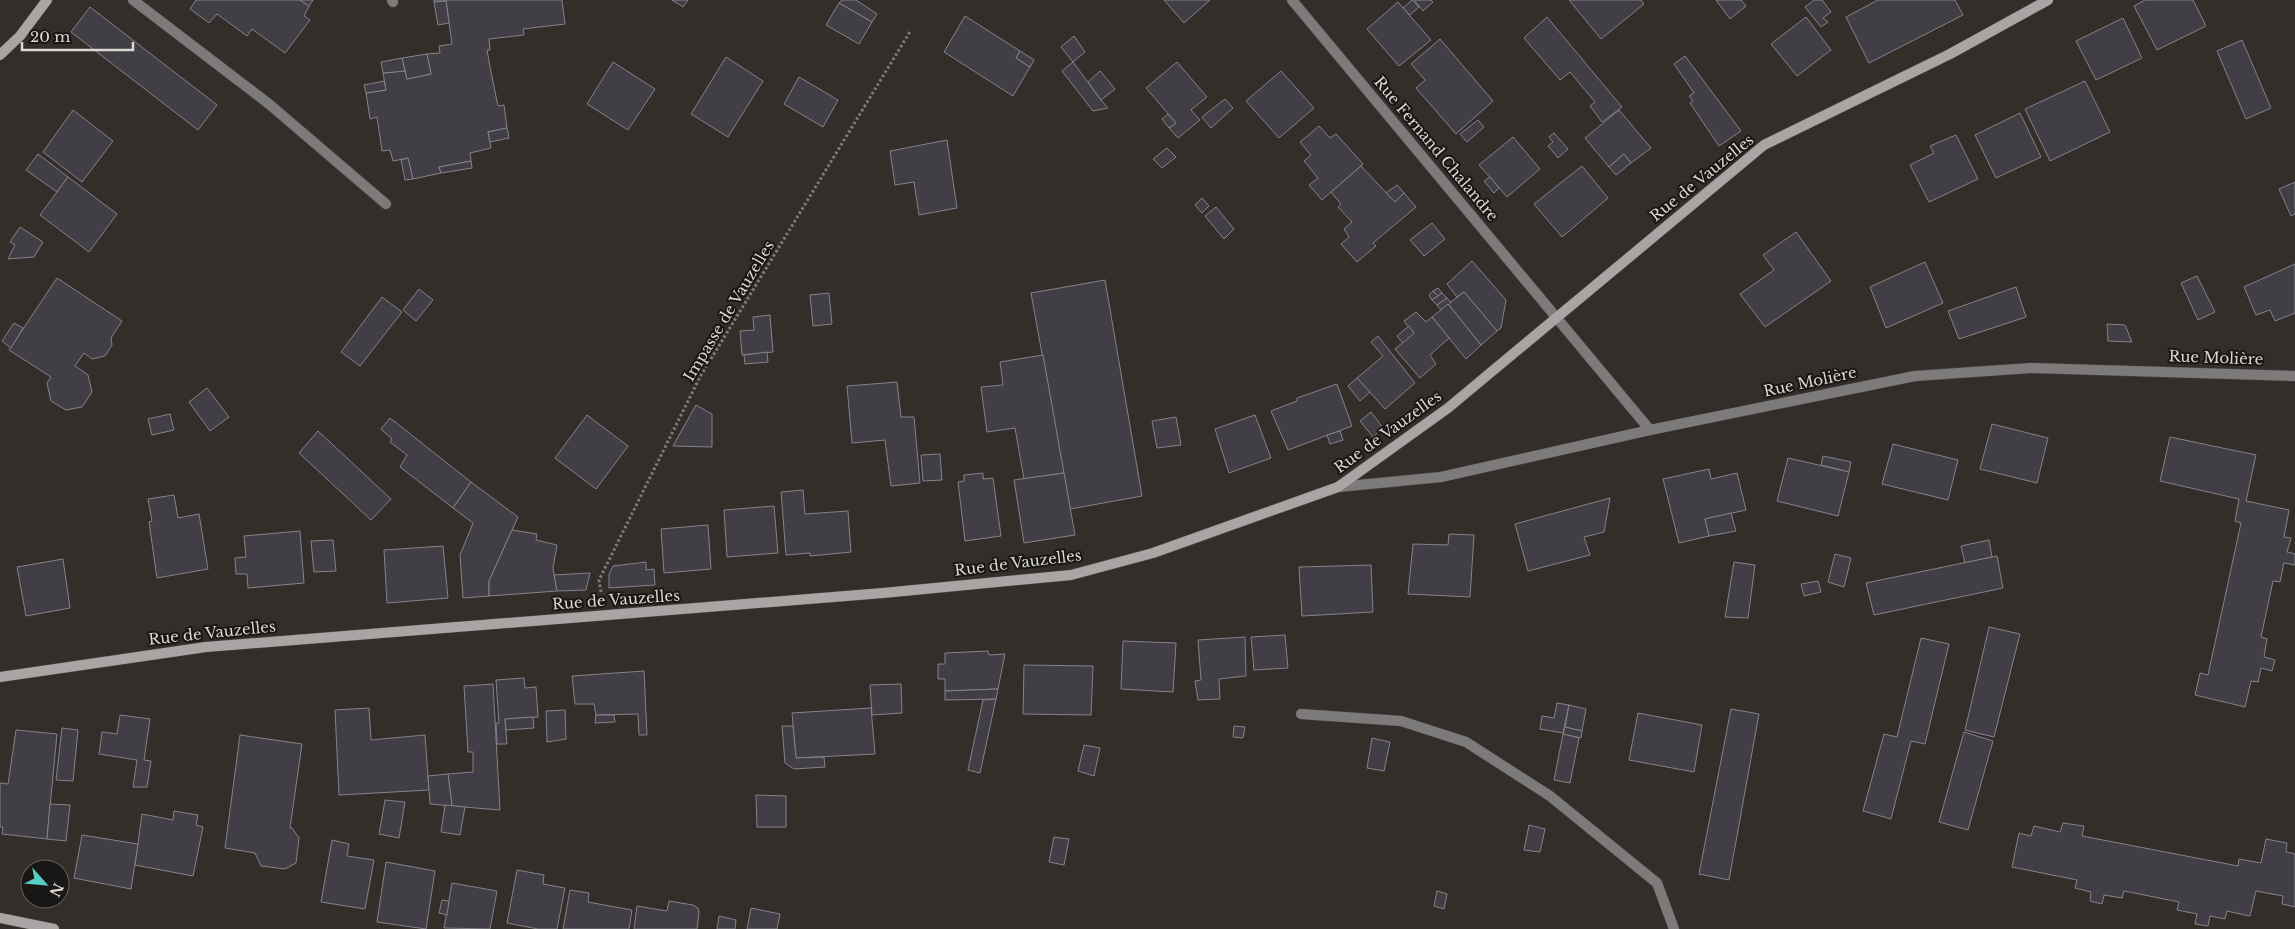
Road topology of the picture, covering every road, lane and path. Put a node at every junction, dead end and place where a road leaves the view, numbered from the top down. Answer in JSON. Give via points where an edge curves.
{"nodes":[{"id":1,"x":47,"y":0,"type":"edge"},
{"id":2,"x":133,"y":0,"type":"edge"},
{"id":3,"x":1292,"y":0,"type":"edge"},
{"id":4,"x":2045,"y":1,"type":"edge"},
{"id":5,"x":911,"y":30,"type":"dead end"},
{"id":6,"x":0,"y":55,"type":"edge"},
{"id":7,"x":386,"y":204,"type":"dead end"},
{"id":8,"x":1556,"y":318,"type":"junction"},
{"id":9,"x":2295,"y":376,"type":"edge"},
{"id":10,"x":1650,"y":430,"type":"junction"},
{"id":11,"x":1338,"y":487,"type":"junction"},
{"id":12,"x":604,"y":615,"type":"junction"},
{"id":13,"x":0,"y":677,"type":"edge"},
{"id":14,"x":1301,"y":714,"type":"dead end"},
{"id":15,"x":0,"y":918,"type":"edge"},
{"id":16,"x":54,"y":929,"type":"edge"},
{"id":17,"x":1674,"y":929,"type":"edge"}],
"edges":[{"from":1,"to":6,"type":"main road","via":[[20,36]]},
{"from":2,"to":7,"type":"street","via":[[269,104]]},
{"from":3,"to":8,"type":"street","name":"Rue Fernand Chalandre"},
{"from":4,"to":8,"type":"main road","name":"Rue de Vauzelles","via":[[1950,54],[1764,145]]},
{"from":5,"to":12,"type":"path","name":"Impasse de Vauzelles","via":[[700,378],[599,580]]},
{"from":8,"to":10,"type":"street","name":"Rue Fernand Chalandre"},
{"from":8,"to":11,"type":"main road","name":"Rue de Vauzelles","via":[[1448,408]]},
{"from":9,"to":10,"type":"street","name":"Rue Molière","via":[[2030,368],[1915,376]]},
{"from":10,"to":11,"type":"street","name":"Rue Molière","via":[[1441,477]]},
{"from":11,"to":12,"type":"main road","name":"Rue de Vauzelles","via":[[1153,553],[1071,575],[883,594]]},
{"from":12,"to":13,"type":"main road","name":"Rue de Vauzelles","via":[[206,647]]},
{"from":14,"to":17,"type":"street","via":[[1400,721],[1466,742],[1550,796],[1657,884]]},
{"from":15,"to":16,"type":"main road"}]}
